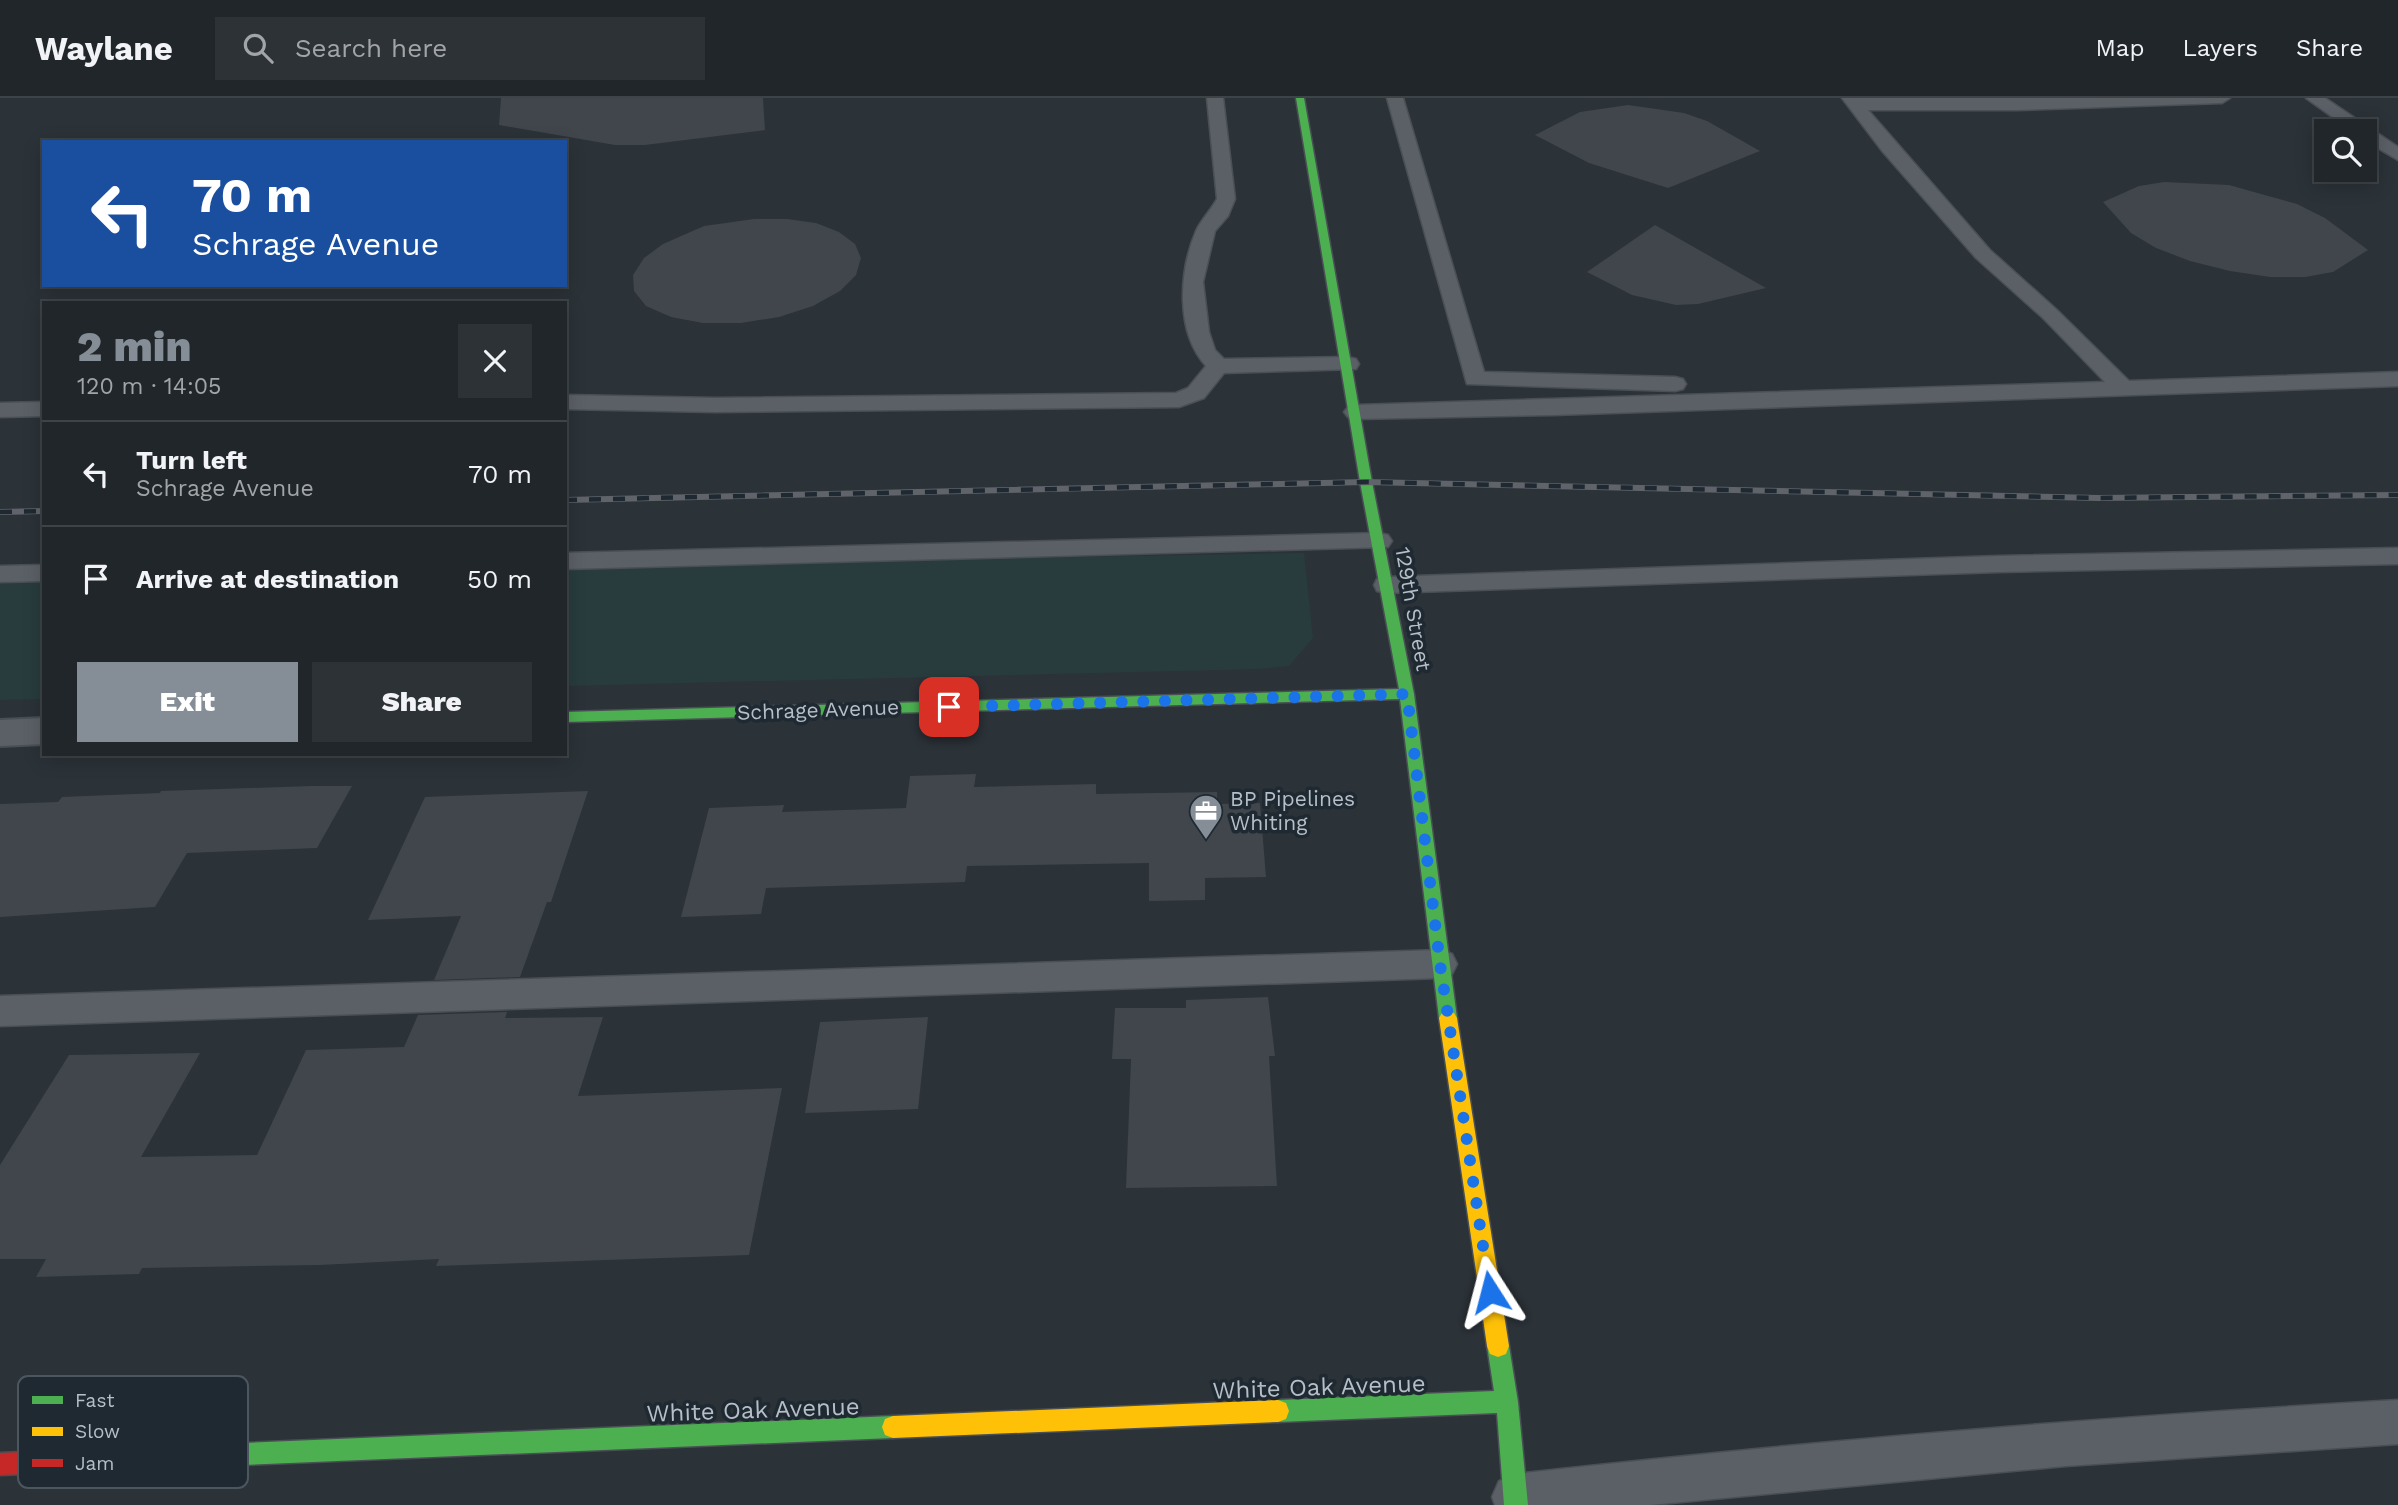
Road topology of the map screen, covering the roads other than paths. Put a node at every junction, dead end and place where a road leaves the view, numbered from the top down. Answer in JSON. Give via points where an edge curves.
{"nodes":[{"id":1,"x":1215,"y":98,"type":"edge"},
{"id":2,"x":1300,"y":98,"type":"edge"},
{"id":3,"x":1395,"y":98,"type":"edge"},
{"id":4,"x":2222,"y":98,"type":"edge"},
{"id":5,"x":2314,"y":98,"type":"edge"},
{"id":6,"x":1853,"y":102,"type":"edge"},
{"id":7,"x":2344,"y":119,"type":"edge"},
{"id":8,"x":2377,"y":141,"type":"edge"},
{"id":9,"x":2398,"y":155,"type":"edge"},
{"id":10,"x":1348,"y":364,"type":"junction"},
{"id":11,"x":1218,"y":366,"type":"junction"},
{"id":12,"x":2398,"y":379,"type":"edge"},
{"id":13,"x":2123,"y":388,"type":"junction"},
{"id":14,"x":2047,"y":390,"type":"junction"},
{"id":15,"x":567,"y":402,"type":"edge"},
{"id":16,"x":42,"y":409,"type":"edge"},
{"id":17,"x":0,"y":410,"type":"edge"},
{"id":18,"x":1356,"y":412,"type":"junction"},
{"id":19,"x":1379,"y":541,"type":"junction"},
{"id":20,"x":2398,"y":556,"type":"edge"},
{"id":21,"x":567,"y":561,"type":"edge"},
{"id":22,"x":42,"y":573,"type":"edge"},
{"id":23,"x":0,"y":574,"type":"edge"},
{"id":24,"x":1387,"y":585,"type":"junction"},
{"id":25,"x":1407,"y":694,"type":"junction"},
{"id":26,"x":567,"y":717,"type":"edge"},
{"id":27,"x":42,"y":732,"type":"edge"},
{"id":28,"x":0,"y":733,"type":"edge"},
{"id":29,"x":1440,"y":964,"type":"junction"},
{"id":30,"x":0,"y":1011,"type":"edge"},
{"id":31,"x":1507,"y":1402,"type":"junction"},
{"id":32,"x":2398,"y":1422,"type":"edge"},
{"id":33,"x":248,"y":1454,"type":"edge"},
{"id":34,"x":18,"y":1463,"type":"edge"},
{"id":35,"x":0,"y":1464,"type":"edge"},
{"id":36,"x":1516,"y":1501,"type":"edge"}],
"edges":[{"from":1,"to":11,"type":"lane","via":[[1226,199],[1206,230],[1193,282],[1198,332],[1205,352]]},
{"from":2,"to":10,"type":"main road","name":"129th Street"},
{"from":3,"to":14,"type":"lane","via":[[1475,379],[1704,384],[1956,377]]},
{"from":4,"to":6,"type":"lane","via":[[2017,105]]},
{"from":5,"to":7,"type":"lane"},
{"from":6,"to":13,"type":"lane","via":[[1983,254]]},
{"from":8,"to":9,"type":"lane"},
{"from":10,"to":11,"type":"lane"},
{"from":10,"to":18,"type":"main road","name":"129th Street"},
{"from":11,"to":15,"type":"lane","via":[[1196,393],[1180,400]]},
{"from":12,"to":13,"type":"lane"},
{"from":13,"to":14,"type":"lane"},
{"from":14,"to":18,"type":"lane"},
{"from":16,"to":17,"type":"lane"},
{"from":18,"to":19,"type":"main road","name":"129th Street"},
{"from":19,"to":21,"type":"lane"},
{"from":19,"to":24,"type":"main road","name":"129th Street"},
{"from":20,"to":24,"type":"lane"},
{"from":22,"to":23,"type":"lane"},
{"from":24,"to":25,"type":"main road","name":"129th Street"},
{"from":25,"to":26,"type":"main road","name":"Schrage Avenue"},
{"from":25,"to":29,"type":"main road","name":"129th Street"},
{"from":27,"to":28,"type":"street"},
{"from":29,"to":30,"type":"lane"},
{"from":29,"to":31,"type":"main road","name":"129th Street"},
{"from":31,"to":33,"type":"main road","name":"White Oak Avenue"},
{"from":31,"to":36,"type":"main road","name":"129th Street"},
{"from":32,"to":36,"type":"lane","via":[[2177,1434],[1672,1479]]},
{"from":34,"to":35,"type":"main road","name":"White Oak Avenue"}]}
